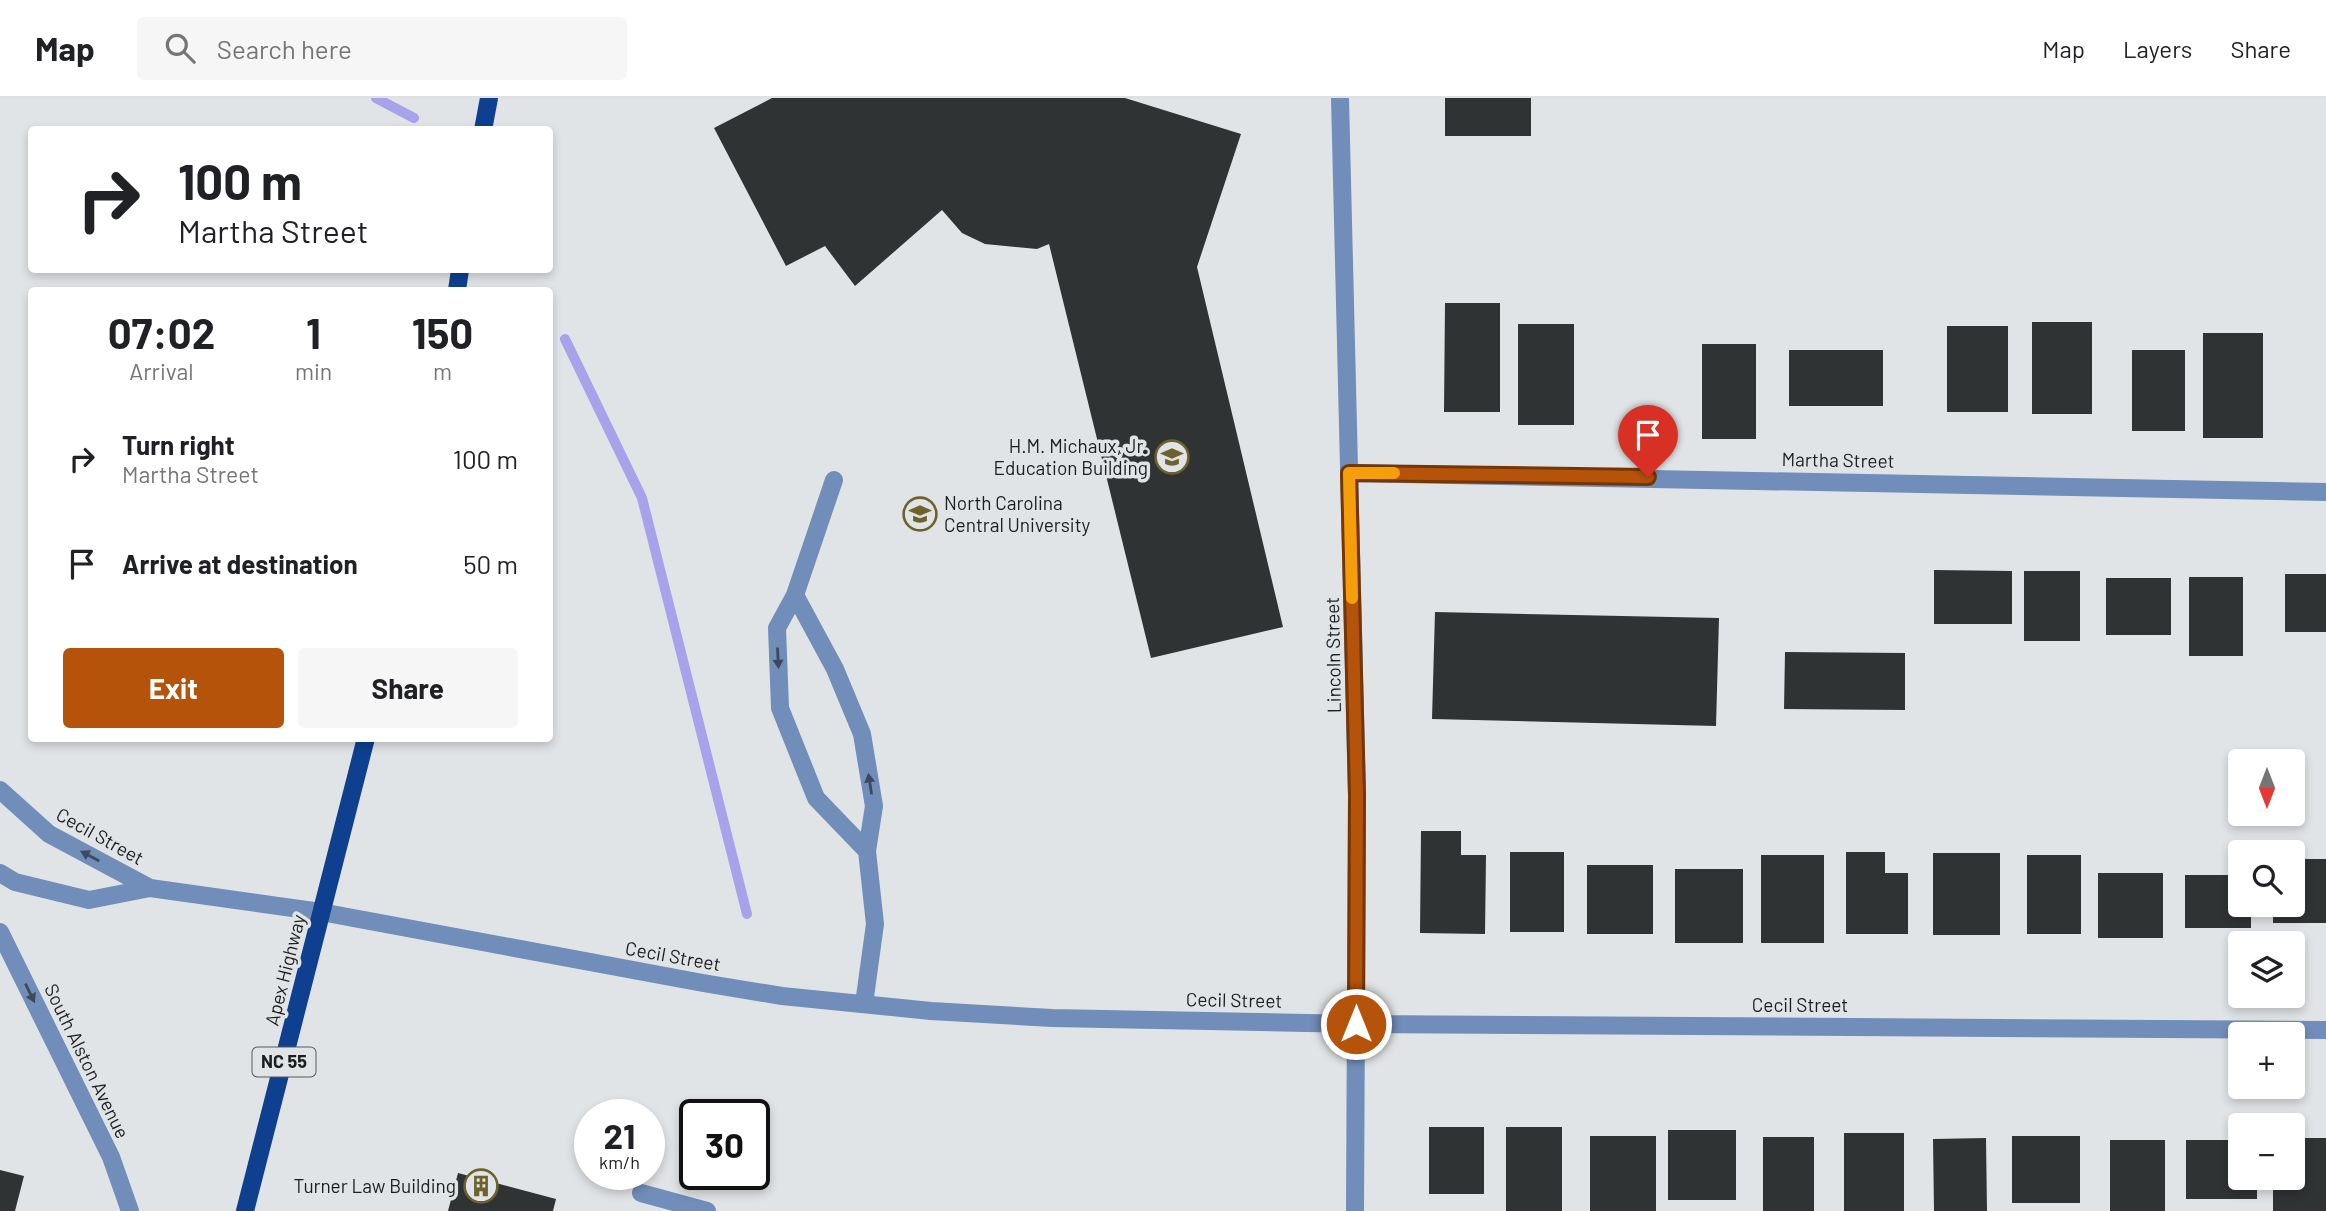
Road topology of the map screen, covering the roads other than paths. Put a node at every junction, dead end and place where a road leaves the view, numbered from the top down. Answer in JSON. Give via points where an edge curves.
{"nodes":[{"id":1,"x":489,"y":98,"type":"edge"},
{"id":2,"x":1340,"y":98,"type":"edge"},
{"id":3,"x":485,"y":126,"type":"edge"},
{"id":4,"x":1349,"y":473,"type":"junction"},
{"id":5,"x":834,"y":480,"type":"dead end"},
{"id":6,"x":2326,"y":492,"type":"edge"},
{"id":7,"x":795,"y":595,"type":"junction"},
{"id":8,"x":365,"y":742,"type":"edge"},
{"id":9,"x":0,"y":790,"type":"edge"},
{"id":10,"x":867,"y":851,"type":"junction"},
{"id":11,"x":0,"y":873,"type":"edge"},
{"id":12,"x":150,"y":888,"type":"junction"},
{"id":13,"x":321,"y":912,"type":"junction"},
{"id":14,"x":0,"y":932,"type":"edge"},
{"id":15,"x":864,"y":1004,"type":"junction"},
{"id":16,"x":1356,"y":1024,"type":"junction"},
{"id":17,"x":2326,"y":1030,"type":"edge"},
{"id":18,"x":641,"y":1193,"type":"dead end"},
{"id":19,"x":130,"y":1211,"type":"edge"},
{"id":20,"x":245,"y":1211,"type":"edge"},
{"id":21,"x":707,"y":1211,"type":"edge"},
{"id":22,"x":1355,"y":1211,"type":"edge"}],
"edges":[{"from":1,"to":3,"type":"main road"},
{"from":2,"to":4,"type":"street","name":"Lincoln Street"},
{"from":4,"to":6,"type":"street","name":"Martha Street"},
{"from":4,"to":16,"type":"street","name":"Lincoln Street","via":[[1357,795]]},
{"from":5,"to":7,"type":"street"},
{"from":10,"to":7,"type":"street","one_way":true,"via":[[874,806],[862,734],[835,669]]},
{"from":7,"to":10,"type":"street","one_way":true,"via":[[777,628],[780,708],[816,798]]},
{"from":8,"to":13,"type":"main road","name":"Apex Highway","number":"NC 55"},
{"from":12,"to":9,"type":"street","name":"Cecil Street","one_way":true,"via":[[49,834]]},
{"from":10,"to":15,"type":"street","via":[[875,924]]},
{"from":11,"to":12,"type":"street","name":"Cecil Street","via":[[15,882],[89,900]]},
{"from":12,"to":13,"type":"street","name":"Cecil Street"},
{"from":13,"to":15,"type":"street","name":"Cecil Street","via":[[703,983]]},
{"from":13,"to":20,"type":"main road","name":"Apex Highway","number":"NC 55"},
{"from":14,"to":19,"type":"street","name":"South Alston Avenue","one_way":true,"via":[[111,1157]]},
{"from":15,"to":16,"type":"street","name":"Cecil Street","via":[[1052,1018]]},
{"from":16,"to":17,"type":"street","name":"Cecil Street"},
{"from":16,"to":22,"type":"street","name":"Lincoln Street"},
{"from":18,"to":21,"type":"street"}]}
